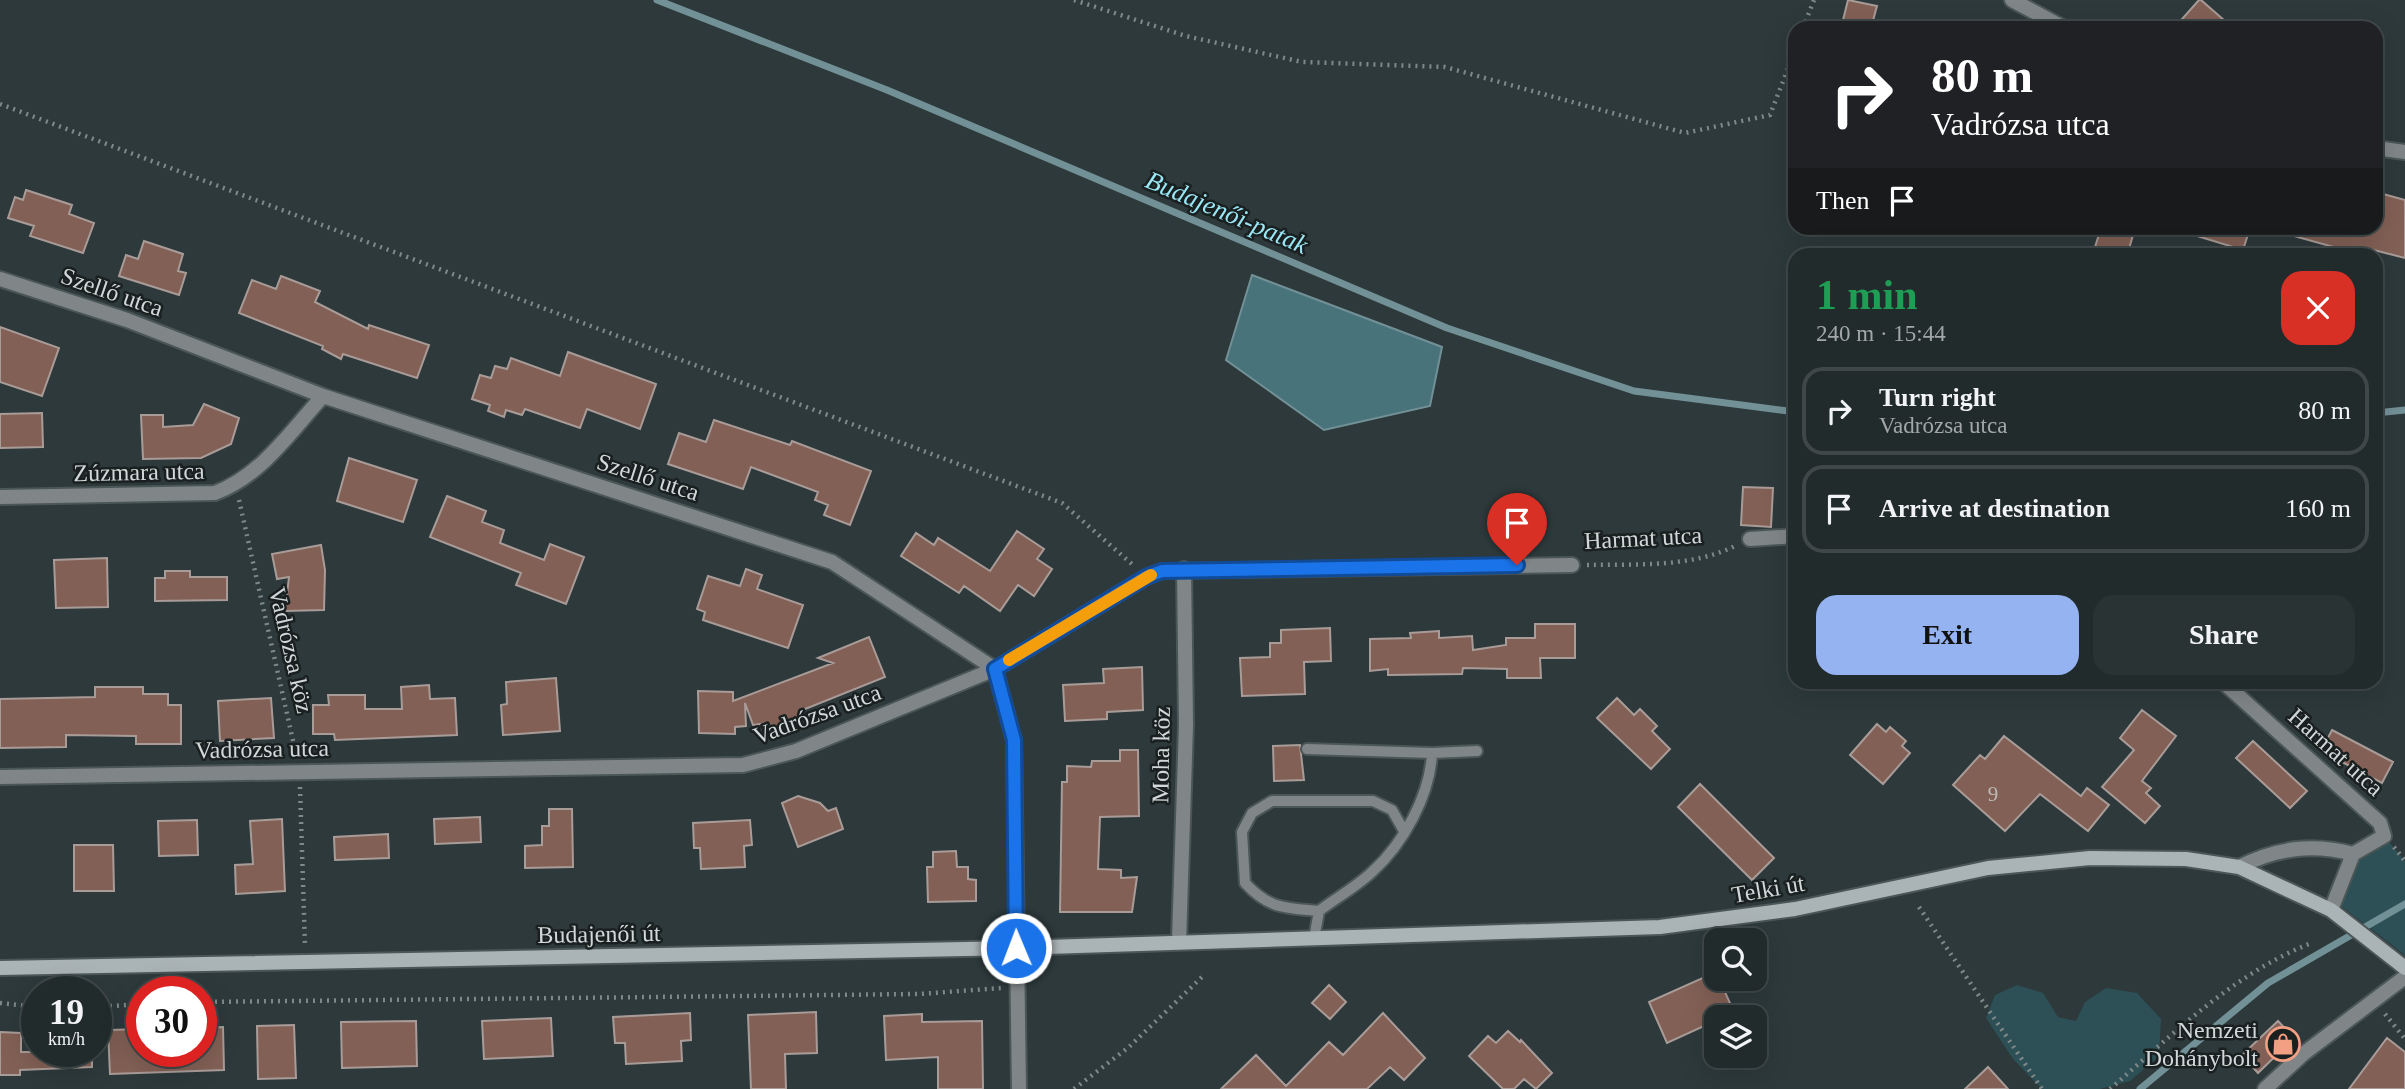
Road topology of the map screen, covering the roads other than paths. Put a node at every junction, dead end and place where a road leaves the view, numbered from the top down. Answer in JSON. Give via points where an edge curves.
{"nodes":[{"id":1,"x":2012,"y":0,"type":"edge"},
{"id":2,"x":2051,"y":21,"type":"edge"},
{"id":3,"x":2383,"y":149,"type":"edge"},
{"id":4,"x":2405,"y":152,"type":"edge"},
{"id":5,"x":0,"y":279,"type":"edge"},
{"id":6,"x":323,"y":396,"type":"junction"},
{"id":7,"x":0,"y":497,"type":"edge"},
{"id":8,"x":1788,"y":536,"type":"edge"},
{"id":9,"x":1750,"y":538,"type":"road end"},
{"id":10,"x":1572,"y":565,"type":"road end"},
{"id":11,"x":1184,"y":569,"type":"junction"},
{"id":12,"x":995,"y":669,"type":"junction"},
{"id":13,"x":2232,"y":689,"type":"edge"},
{"id":14,"x":1307,"y":750,"type":"dead end"},
{"id":15,"x":1477,"y":751,"type":"dead end"},
{"id":16,"x":1432,"y":753,"type":"junction"},
{"id":17,"x":0,"y":777,"type":"edge"},
{"id":18,"x":1404,"y":831,"type":"junction"},
{"id":19,"x":2353,"y":854,"type":"junction"},
{"id":20,"x":2238,"y":867,"type":"junction"},
{"id":21,"x":2331,"y":910,"type":"junction"},
{"id":22,"x":1319,"y":911,"type":"junction"},
{"id":23,"x":1314,"y":939,"type":"junction"},
{"id":24,"x":1199,"y":940,"type":"joint"},
{"id":25,"x":1179,"y":942,"type":"junction"},
{"id":26,"x":1016,"y":948,"type":"junction"},
{"id":27,"x":0,"y":968,"type":"edge"},
{"id":28,"x":2405,"y":968,"type":"edge"},
{"id":29,"x":2405,"y":977,"type":"edge"},
{"id":30,"x":1019,"y":1089,"type":"edge"},
{"id":31,"x":2265,"y":1089,"type":"edge"}],
"edges":[{"from":1,"to":2,"type":"street"},
{"from":3,"to":4,"type":"street"},
{"from":5,"to":6,"type":"street","name":"Szellő utca","via":[[127,320]]},
{"from":6,"to":7,"type":"street","name":"Zúzmara utca","via":[[261,464],[235,486],[215,493]]},
{"from":6,"to":12,"type":"street","name":"Szellő utca","via":[[832,562]]},
{"from":8,"to":9,"type":"street"},
{"from":10,"to":11,"type":"street","name":"Vadrózsa utca"},
{"from":11,"to":12,"type":"street","name":"Vadrózsa utca","via":[[1146,577]]},
{"from":11,"to":25,"type":"street","name":"Moha köz","via":[[1186,725]]},
{"from":12,"to":17,"type":"street","name":"Vadrózsa utca","via":[[796,751],[743,765]]},
{"from":12,"to":26,"type":"street","via":[[1014,740]]},
{"from":13,"to":19,"type":"street","name":"Harmat utca","via":[[2380,823],[2384,836]]},
{"from":14,"to":16,"type":"lane"},
{"from":15,"to":16,"type":"lane"},
{"from":16,"to":18,"type":"lane","via":[[1431,775]]},
{"from":18,"to":22,"type":"lane","via":[[1371,873]]},
{"from":18,"to":22,"type":"lane","via":[[1392,810],[1373,801],[1272,801],[1252,813],[1242,832],[1245,883],[1258,898],[1278,908]]},
{"from":19,"to":20,"type":"street","via":[[2323,846],[2304,847],[2258,857]]},
{"from":19,"to":21,"type":"street"},
{"from":20,"to":21,"type":"main road","name":"Telki út"},
{"from":20,"to":23,"type":"main road","name":"Telki út","via":[[2186,859],[2090,858],[1988,868],[1795,909],[1660,928]]},
{"from":21,"to":28,"type":"main road","name":"Telki út"},
{"from":22,"to":23,"type":"lane"},
{"from":23,"to":24,"type":"main road","name":"Telki út"},
{"from":24,"to":25,"type":"main road","name":"Budajenői út"},
{"from":25,"to":26,"type":"main road","name":"Budajenői út"},
{"from":26,"to":27,"type":"main road","name":"Budajenői út"},
{"from":26,"to":30,"type":"street"},
{"from":29,"to":31,"type":"street"}]}
